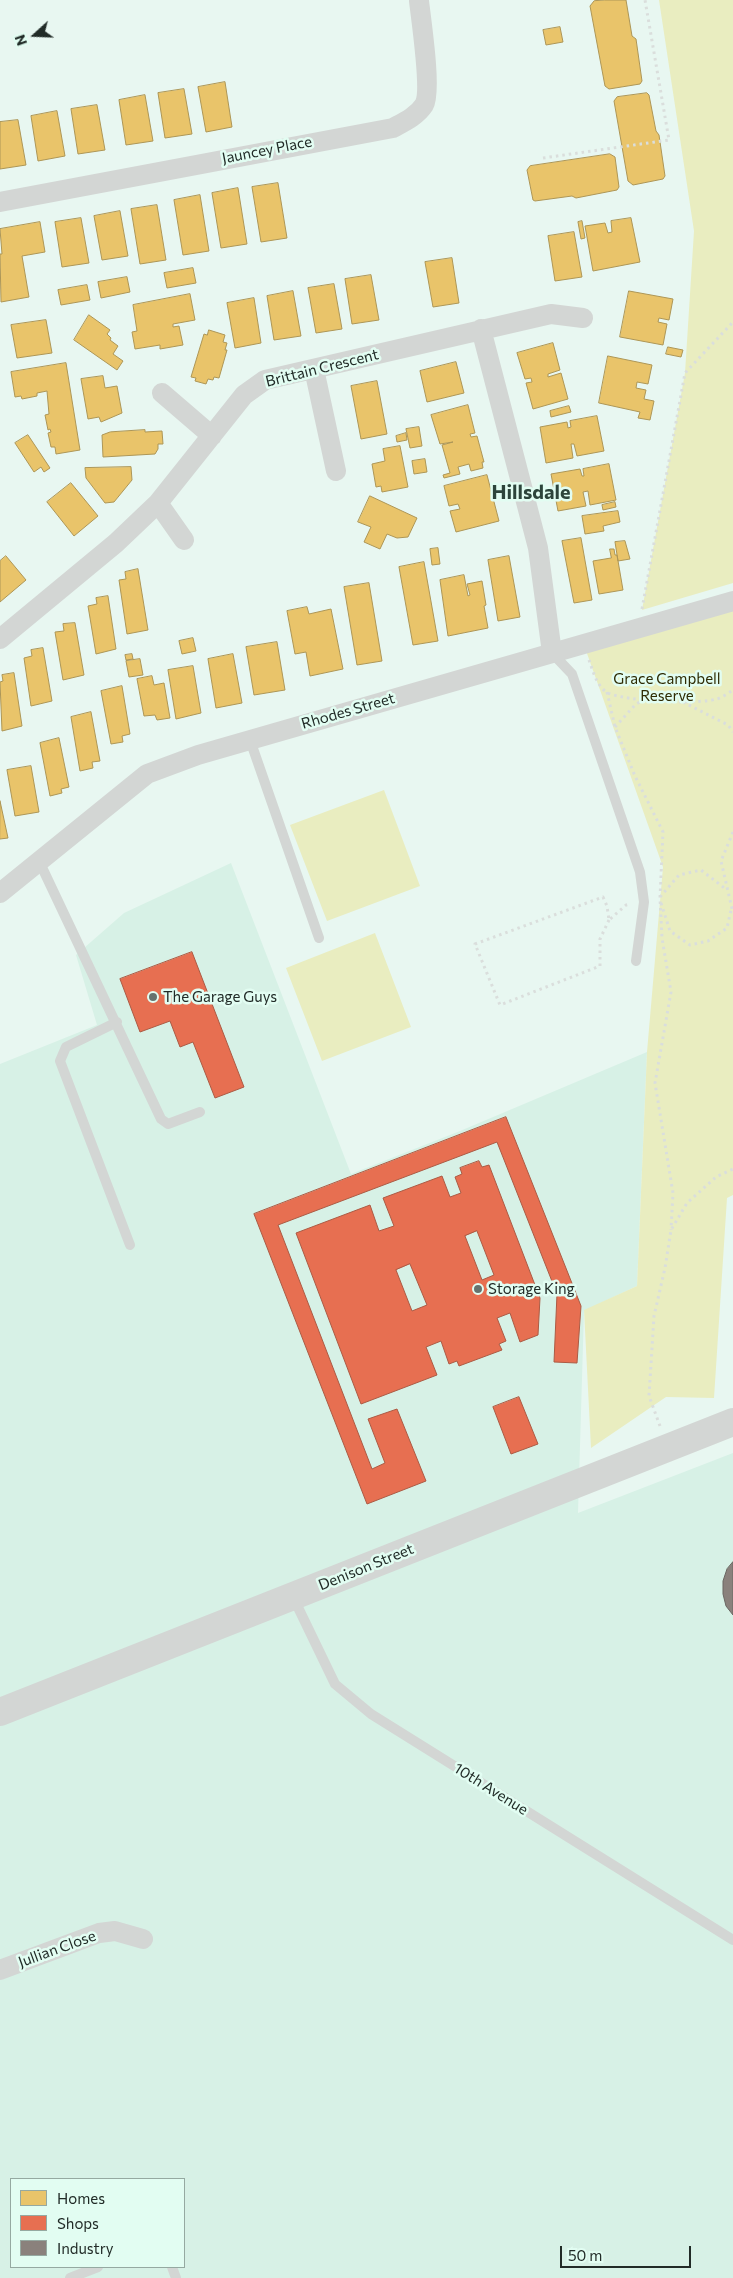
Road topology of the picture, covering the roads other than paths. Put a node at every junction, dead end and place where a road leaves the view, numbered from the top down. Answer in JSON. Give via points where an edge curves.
{"nodes":[{"id":1,"x":419,"y":1,"type":"edge"},
{"id":2,"x":0,"y":202,"type":"edge"},
{"id":3,"x":583,"y":318,"type":"dead end"},
{"id":4,"x":481,"y":329,"type":"junction"},
{"id":5,"x":314,"y":369,"type":"junction"},
{"id":6,"x":162,"y":393,"type":"dead end"},
{"id":7,"x":212,"y":436,"type":"junction"},
{"id":8,"x":336,"y":471,"type":"dead end"},
{"id":9,"x":158,"y":504,"type":"junction"},
{"id":10,"x":184,"y":540,"type":"dead end"},
{"id":11,"x":733,"y":601,"type":"edge"},
{"id":12,"x":0,"y":639,"type":"edge"},
{"id":13,"x":552,"y":653,"type":"junction"},
{"id":14,"x":250,"y":740,"type":"junction"},
{"id":15,"x":39,"y":861,"type":"junction"},
{"id":16,"x":0,"y":893,"type":"edge"},
{"id":17,"x":319,"y":938,"type":"dead end"},
{"id":18,"x":636,"y":961,"type":"dead end"},
{"id":19,"x":117,"y":1022,"type":"junction"},
{"id":20,"x":200,"y":1112,"type":"dead end"},
{"id":21,"x":130,"y":1245,"type":"dead end"},
{"id":22,"x":733,"y":1422,"type":"edge"},
{"id":23,"x":292,"y":1596,"type":"junction"},
{"id":24,"x":0,"y":1712,"type":"edge"},
{"id":25,"x":143,"y":1939,"type":"dead end"},
{"id":26,"x":733,"y":1940,"type":"edge"},
{"id":27,"x":0,"y":1970,"type":"edge"},
{"id":28,"x":95,"y":2268,"type":"edge"},
{"id":29,"x":70,"y":2278,"type":"edge"}],
"edges":[{"from":1,"to":2,"type":"street","name":"Jauncey Place","via":[[427,84],[425,103],[413,117],[393,128]]},
{"from":3,"to":4,"type":"street","name":"Brittain Crescent","via":[[551,314]]},
{"from":4,"to":5,"type":"street","name":"Brittain Crescent"},
{"from":4,"to":13,"type":"street","via":[[538,548]]},
{"from":5,"to":7,"type":"street","name":"Brittain Crescent","via":[[265,380],[253,387]]},
{"from":5,"to":8,"type":"street"},
{"from":6,"to":7,"type":"street"},
{"from":7,"to":9,"type":"street","name":"Brittain Crescent"},
{"from":9,"to":10,"type":"street"},
{"from":9,"to":12,"type":"street","name":"Brittain Crescent"},
{"from":11,"to":13,"type":"street","name":"Rhodes Street"},
{"from":13,"to":14,"type":"street","name":"Rhodes Street"},
{"from":13,"to":18,"type":"lane","via":[[572,674],[640,872],[644,902]]},
{"from":14,"to":15,"type":"street","name":"Rhodes Street","via":[[147,774]]},
{"from":14,"to":17,"type":"lane"},
{"from":15,"to":16,"type":"street","name":"Rhodes Street"},
{"from":15,"to":19,"type":"lane"},
{"from":19,"to":20,"type":"lane","via":[[164,1122],[168,1124]]},
{"from":19,"to":21,"type":"lane","via":[[66,1047],[60,1061]]},
{"from":22,"to":23,"type":"main road","name":"Denison Street"},
{"from":23,"to":24,"type":"main road","name":"Denison Street"},
{"from":23,"to":26,"type":"lane","name":"10th Avenue","via":[[336,1684],[371,1714]]},
{"from":25,"to":27,"type":"street","name":"Jullian Close","via":[[115,1931],[100,1933]]},
{"from":28,"to":29,"type":"lane"}]}
